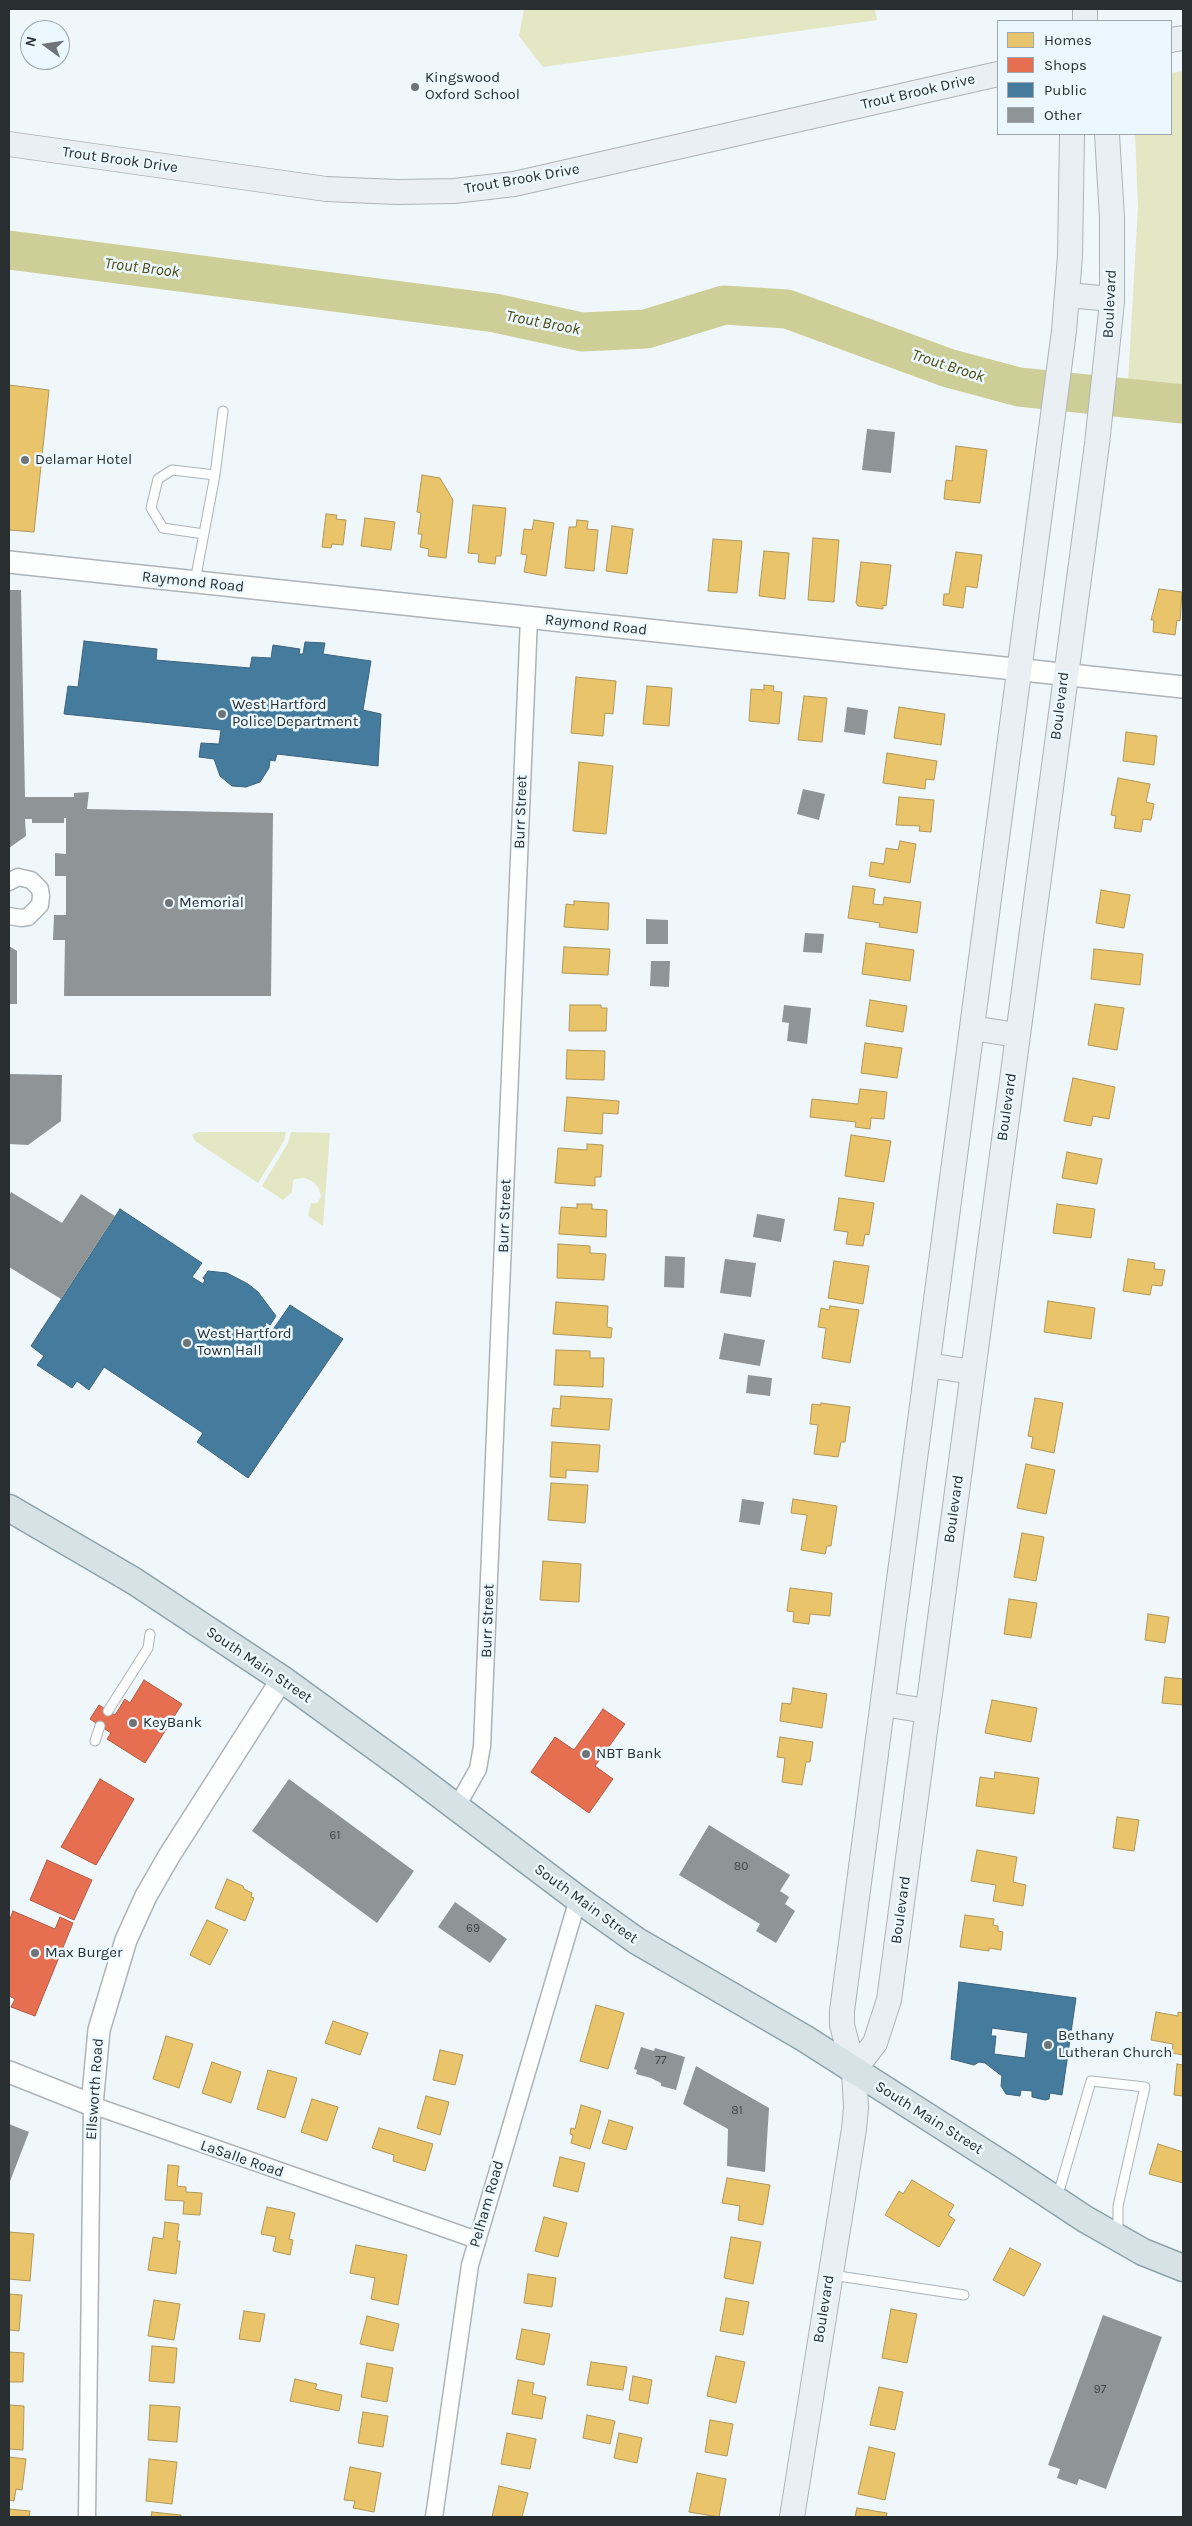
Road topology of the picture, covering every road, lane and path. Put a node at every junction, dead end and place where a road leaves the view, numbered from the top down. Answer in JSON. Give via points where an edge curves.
{"nodes":[{"id":1,"x":997,"y":74,"type":"edge"},
{"id":2,"x":1072,"y":135,"type":"edge"},
{"id":3,"x":1107,"y":135,"type":"edge"},
{"id":4,"x":9,"y":144,"type":"edge"},
{"id":5,"x":1067,"y":295,"type":"junction"},
{"id":6,"x":1112,"y":299,"type":"junction"},
{"id":7,"x":223,"y":411,"type":"dead end"},
{"id":8,"x":215,"y":475,"type":"junction"},
{"id":9,"x":204,"y":534,"type":"junction"},
{"id":10,"x":9,"y":562,"type":"edge"},
{"id":11,"x":195,"y":582,"type":"junction"},
{"id":12,"x":529,"y":618,"type":"junction"},
{"id":13,"x":1021,"y":670,"type":"junction"},
{"id":14,"x":1064,"y":674,"type":"junction"},
{"id":15,"x":1183,"y":687,"type":"edge"},
{"id":16,"x":9,"y":882,"type":"edge"},
{"id":17,"x":9,"y":916,"type":"edge"},
{"id":18,"x":972,"y":1028,"type":"junction"},
{"id":19,"x":1017,"y":1035,"type":"junction"},
{"id":20,"x":928,"y":1365,"type":"junction"},
{"id":21,"x":972,"y":1372,"type":"junction"},
{"id":22,"x":9,"y":1508,"type":"edge"},
{"id":23,"x":150,"y":1634,"type":"dead end"},
{"id":24,"x":282,"y":1679,"type":"junction"},
{"id":25,"x":883,"y":1704,"type":"junction"},
{"id":26,"x":108,"y":1711,"type":"dead end"},
{"id":27,"x":927,"y":1711,"type":"junction"},
{"id":28,"x":100,"y":1726,"type":"dead end"},
{"id":29,"x":95,"y":1742,"type":"dead end"},
{"id":30,"x":456,"y":1808,"type":"junction"},
{"id":31,"x":578,"y":1900,"type":"junction"},
{"id":32,"x":854,"y":2070,"type":"junction"},
{"id":33,"x":9,"y":2072,"type":"edge"},
{"id":34,"x":92,"y":2105,"type":"junction"},
{"id":35,"x":1056,"y":2200,"type":"junction"},
{"id":36,"x":1118,"y":2238,"type":"junction"},
{"id":37,"x":477,"y":2240,"type":"junction"},
{"id":38,"x":1183,"y":2268,"type":"edge"},
{"id":39,"x":829,"y":2274,"type":"junction"},
{"id":40,"x":964,"y":2294,"type":"dead end"},
{"id":41,"x":87,"y":2517,"type":"edge"},
{"id":42,"x":434,"y":2517,"type":"edge"},
{"id":43,"x":792,"y":2517,"type":"edge"}],
"edges":[{"from":1,"to":4,"type":"main road","name":"Trout Brook Drive","via":[[514,184],[454,191],[326,189]]},
{"from":2,"to":5,"type":"main road","name":"Boulevard"},
{"from":3,"to":6,"type":"main road","name":"Boulevard"},
{"from":5,"to":6,"type":"main road"},
{"from":5,"to":13,"type":"main road","name":"Boulevard"},
{"from":6,"to":14,"type":"main road","name":"Boulevard","via":[[1096,444]]},
{"from":7,"to":8,"type":"lane"},
{"from":8,"to":9,"type":"lane"},
{"from":8,"to":9,"type":"lane","via":[[172,470],[158,479],[151,508],[163,528]]},
{"from":9,"to":11,"type":"lane"},
{"from":10,"to":11,"type":"street","name":"Raymond Road"},
{"from":11,"to":12,"type":"street","name":"Raymond Road"},
{"from":12,"to":13,"type":"street","name":"Raymond Road"},
{"from":12,"to":30,"type":"street","name":"Burr Street","via":[[482,1746],[478,1768]]},
{"from":13,"to":14,"type":"street","name":"Raymond Road"},
{"from":13,"to":18,"type":"main road","name":"Boulevard"},
{"from":14,"to":15,"type":"street","name":"Raymond Road"},
{"from":14,"to":19,"type":"main road","name":"Boulevard"},
{"from":16,"to":17,"type":"street","via":[[18,877],[30,880],[40,889],[41,896],[40,905],[28,917]]},
{"from":18,"to":19,"type":"main road"},
{"from":18,"to":20,"type":"main road","name":"Boulevard"},
{"from":19,"to":21,"type":"main road","name":"Boulevard"},
{"from":20,"to":21,"type":"main road"},
{"from":20,"to":25,"type":"main road","name":"Boulevard"},
{"from":21,"to":27,"type":"main road","name":"Boulevard"},
{"from":22,"to":24,"type":"main road","name":"South Main Street","via":[[134,1581]]},
{"from":23,"to":26,"type":"lane","via":[[148,1648]]},
{"from":24,"to":30,"type":"main road","name":"South Main Street"},
{"from":24,"to":34,"type":"street","name":"Ellsworth Road","via":[[166,1861],[126,1940],[99,2030]]},
{"from":25,"to":27,"type":"main road"},
{"from":25,"to":32,"type":"main road","name":"Boulevard","via":[[842,2011],[842,2025]]},
{"from":27,"to":32,"type":"main road","name":"Boulevard","via":[[889,2000],[875,2043]]},
{"from":28,"to":29,"type":"lane"},
{"from":30,"to":31,"type":"main road","name":"South Main Street"},
{"from":31,"to":32,"type":"main road","name":"South Main Street","via":[[637,1941]]},
{"from":31,"to":37,"type":"street","name":"Pelham Road"},
{"from":32,"to":35,"type":"main road","name":"South Main Street"},
{"from":32,"to":39,"type":"main road","name":"Boulevard","via":[[854,2129]]},
{"from":33,"to":34,"type":"street","name":"LaSalle Road"},
{"from":34,"to":37,"type":"street","name":"LaSalle Road"},
{"from":34,"to":41,"type":"street","name":"Ellsworth Road"},
{"from":35,"to":36,"type":"main road","name":"South Main Street"},
{"from":35,"to":36,"type":"lane","via":[[1091,2081],[1145,2087],[1118,2206]]},
{"from":36,"to":38,"type":"main road","name":"South Main Street"},
{"from":37,"to":42,"type":"street","name":"Pelham Road","via":[[470,2265]]},
{"from":39,"to":40,"type":"lane"},
{"from":39,"to":43,"type":"main road","name":"Boulevard"}]}
